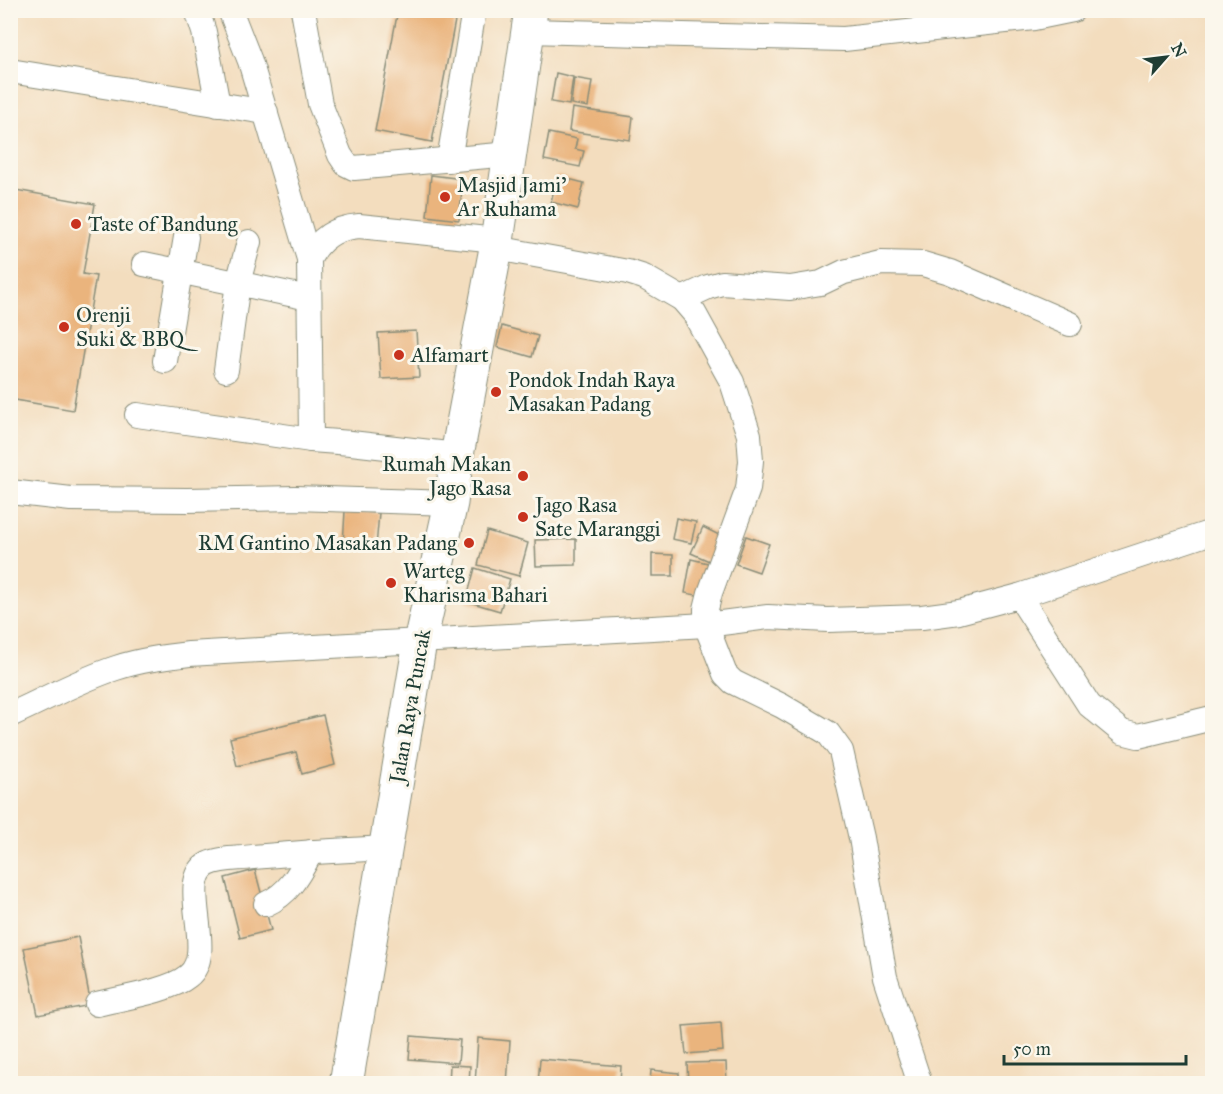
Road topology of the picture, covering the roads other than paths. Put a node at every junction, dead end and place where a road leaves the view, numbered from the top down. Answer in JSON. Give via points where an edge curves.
{"nodes":[{"id":1,"x":197,"y":10,"type":"edge"},
{"id":2,"x":230,"y":10,"type":"edge"},
{"id":3,"x":303,"y":10,"type":"edge"},
{"id":4,"x":474,"y":10,"type":"edge"},
{"id":5,"x":1073,"y":10,"type":"edge"},
{"id":6,"x":529,"y":21,"type":"edge"},
{"id":7,"x":10,"y":71,"type":"edge"},
{"id":8,"x":218,"y":105,"type":"junction"},
{"id":9,"x":266,"y":112,"type":"junction"},
{"id":10,"x":510,"y":154,"type":"junction"},
{"id":11,"x":449,"y":160,"type":"junction"},
{"id":12,"x":186,"y":237,"type":"dead end"},
{"id":13,"x":249,"y":242,"type":"dead end"},
{"id":14,"x":496,"y":244,"type":"junction"},
{"id":15,"x":309,"y":259,"type":"junction"},
{"id":16,"x":144,"y":264,"type":"dead end"},
{"id":17,"x":179,"y":271,"type":"junction"},
{"id":18,"x":238,"y":283,"type":"junction"},
{"id":19,"x":309,"y":298,"type":"junction"},
{"id":20,"x":682,"y":299,"type":"junction"},
{"id":21,"x":1070,"y":324,"type":"dead end"},
{"id":22,"x":165,"y":361,"type":"dead end"},
{"id":23,"x":226,"y":370,"type":"dead end"},
{"id":24,"x":137,"y":416,"type":"dead end"},
{"id":25,"x":310,"y":440,"type":"junction"},
{"id":26,"x":457,"y":455,"type":"junction"},
{"id":27,"x":10,"y":492,"type":"edge"},
{"id":28,"x":451,"y":503,"type":"junction"},
{"id":29,"x":1212,"y":532,"type":"edge"},
{"id":30,"x":1019,"y":596,"type":"junction"},
{"id":31,"x":706,"y":625,"type":"junction"},
{"id":32,"x":420,"y":642,"type":"junction"},
{"id":33,"x":10,"y":715,"type":"edge"},
{"id":34,"x":1212,"y":718,"type":"edge"},
{"id":35,"x":386,"y":848,"type":"junction"},
{"id":36,"x":311,"y":852,"type":"junction"},
{"id":37,"x":266,"y":904,"type":"dead end"},
{"id":38,"x":97,"y":1004,"type":"dead end"},
{"id":39,"x":346,"y":1083,"type":"edge"},
{"id":40,"x":921,"y":1083,"type":"edge"}],
"edges":[{"from":1,"to":8,"type":"street"},
{"from":2,"to":9,"type":"street"},
{"from":3,"to":11,"type":"street","via":[[320,104],[346,164],[354,168]]},
{"from":4,"to":11,"type":"street"},
{"from":5,"to":6,"type":"street","via":[[1034,18],[844,39]]},
{"from":6,"to":10,"type":"highway","name":"Jalan Raya Puncak"},
{"from":7,"to":8,"type":"street"},
{"from":8,"to":9,"type":"street"},
{"from":9,"to":15,"type":"street"},
{"from":10,"to":11,"type":"street"},
{"from":10,"to":14,"type":"highway","name":"Jalan Raya Puncak"},
{"from":12,"to":17,"type":"street"},
{"from":13,"to":18,"type":"street"},
{"from":14,"to":15,"type":"street","via":[[345,227],[325,237]]},
{"from":14,"to":20,"type":"street","via":[[628,272]]},
{"from":14,"to":26,"type":"highway","name":"Jalan Raya Puncak"},
{"from":15,"to":19,"type":"street"},
{"from":16,"to":17,"type":"street"},
{"from":17,"to":18,"type":"street"},
{"from":17,"to":22,"type":"street"},
{"from":18,"to":19,"type":"street"},
{"from":18,"to":23,"type":"street"},
{"from":19,"to":25,"type":"street"},
{"from":20,"to":21,"type":"street","via":[[722,283],[790,288],[821,283],[844,272],[881,263],[923,264]]},
{"from":20,"to":31,"type":"street","via":[[694,313],[732,382],[749,435],[748,489],[710,593]]},
{"from":24,"to":25,"type":"street"},
{"from":25,"to":26,"type":"street"},
{"from":26,"to":28,"type":"highway","name":"Jalan Raya Puncak"},
{"from":27,"to":28,"type":"street","via":[[71,499],[295,498]]},
{"from":28,"to":32,"type":"highway","name":"Jalan Raya Puncak"},
{"from":29,"to":30,"type":"street"},
{"from":30,"to":31,"type":"street","via":[[922,617],[768,617]]},
{"from":30,"to":34,"type":"street","via":[[1089,705],[1122,732],[1138,736]]},
{"from":31,"to":32,"type":"street"},
{"from":31,"to":40,"type":"street","via":[[721,666],[733,682],[828,733],[841,752],[861,838],[885,977]]},
{"from":32,"to":33,"type":"street","via":[[189,654],[148,660],[82,681]]},
{"from":32,"to":35,"type":"highway","name":"Jalan Raya Puncak"},
{"from":35,"to":36,"type":"street"},
{"from":35,"to":39,"type":"highway","name":"Jalan Raya Puncak"},
{"from":36,"to":37,"type":"street","via":[[289,888]]},
{"from":36,"to":38,"type":"street","via":[[209,864],[196,883],[199,951],[193,971],[171,985]]}]}
